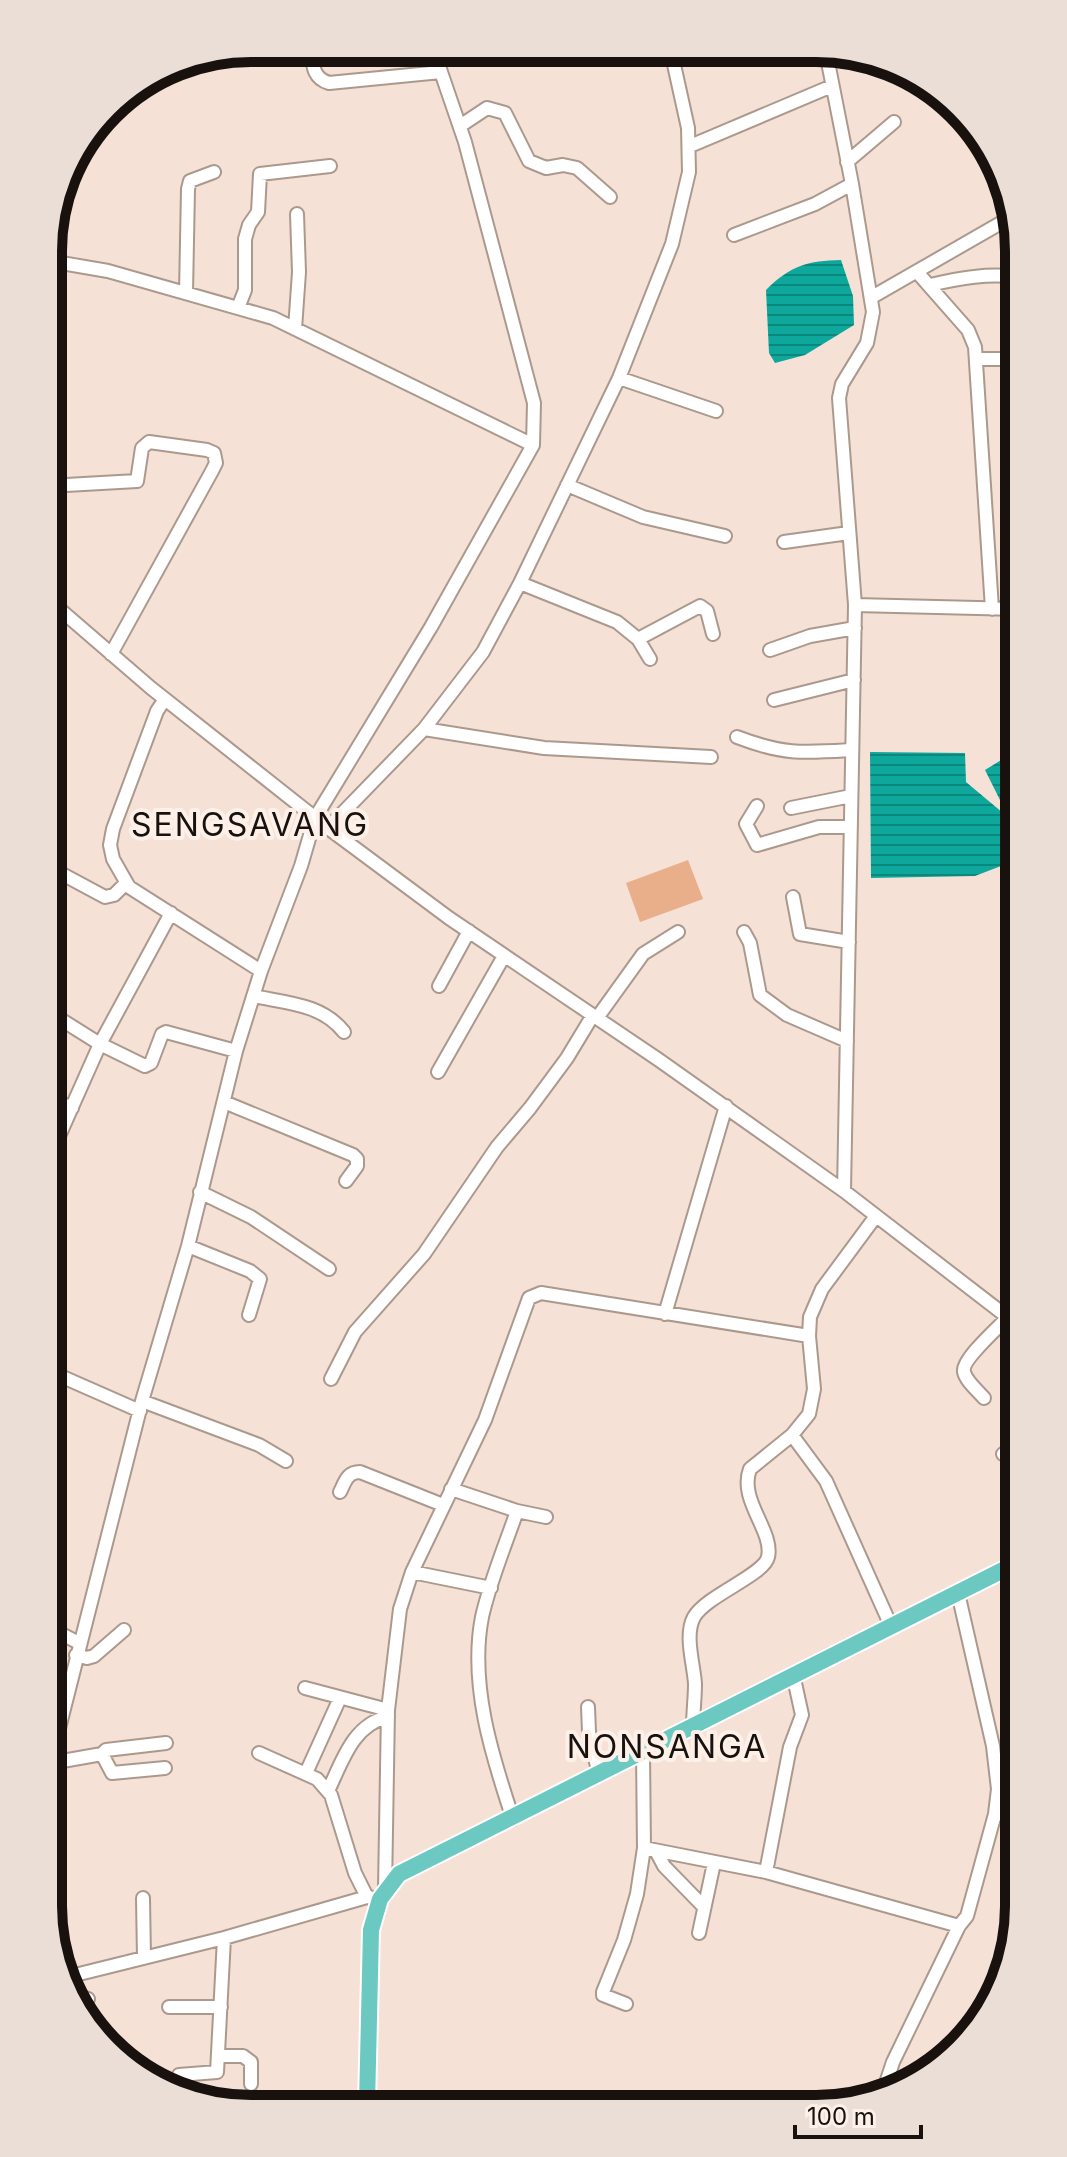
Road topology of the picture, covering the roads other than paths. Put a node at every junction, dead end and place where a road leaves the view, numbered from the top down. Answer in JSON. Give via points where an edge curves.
{"nodes":[{"id":1,"x":313,"y":62,"type":"edge"},
{"id":2,"x":438,"y":62,"type":"edge"},
{"id":3,"x":673,"y":62,"type":"edge"},
{"id":4,"x":828,"y":63,"type":"edge"},
{"id":5,"x":441,"y":72,"type":"junction"},
{"id":6,"x":832,"y":86,"type":"junction"},
{"id":7,"x":894,"y":122,"type":"dead end"},
{"id":8,"x":460,"y":126,"type":"junction"},
{"id":9,"x":690,"y":146,"type":"junction"},
{"id":10,"x":847,"y":162,"type":"junction"},
{"id":11,"x":330,"y":166,"type":"dead end"},
{"id":12,"x":214,"y":172,"type":"dead end"},
{"id":13,"x":852,"y":184,"type":"junction"},
{"id":14,"x":610,"y":197,"type":"dead end"},
{"id":15,"x":297,"y":214,"type":"dead end"},
{"id":16,"x":1002,"y":222,"type":"edge"},
{"id":17,"x":734,"y":235,"type":"dead end"},
{"id":18,"x":62,"y":263,"type":"edge"},
{"id":19,"x":917,"y":272,"type":"junction"},
{"id":20,"x":1005,"y":275,"type":"edge"},
{"id":21,"x":930,"y":285,"type":"junction"},
{"id":22,"x":186,"y":293,"type":"junction"},
{"id":23,"x":872,"y":297,"type":"junction"},
{"id":24,"x":238,"y":308,"type":"junction"},
{"id":25,"x":295,"y":329,"type":"junction"},
{"id":26,"x":978,"y":359,"type":"junction"},
{"id":27,"x":1005,"y":359,"type":"edge"},
{"id":28,"x":619,"y":378,"type":"junction"},
{"id":29,"x":716,"y":411,"type":"dead end"},
{"id":30,"x":533,"y":445,"type":"junction"},
{"id":31,"x":66,"y":485,"type":"dead end"},
{"id":32,"x":567,"y":485,"type":"junction"},
{"id":33,"x":849,"y":533,"type":"junction"},
{"id":34,"x":725,"y":536,"type":"dead end"},
{"id":35,"x":784,"y":542,"type":"dead end"},
{"id":36,"x":520,"y":583,"type":"junction"},
{"id":37,"x":855,"y":605,"type":"junction"},
{"id":38,"x":992,"y":609,"type":"junction"},
{"id":39,"x":1005,"y":609,"type":"edge"},
{"id":40,"x":62,"y":611,"type":"edge"},
{"id":41,"x":855,"y":628,"type":"junction"},
{"id":42,"x":713,"y":634,"type":"dead end"},
{"id":43,"x":638,"y":639,"type":"junction"},
{"id":44,"x":770,"y":650,"type":"dead end"},
{"id":45,"x":111,"y":654,"type":"junction"},
{"id":46,"x":650,"y":659,"type":"dead end"},
{"id":47,"x":854,"y":680,"type":"junction"},
{"id":48,"x":165,"y":699,"type":"junction"},
{"id":49,"x":774,"y":700,"type":"dead end"},
{"id":50,"x":424,"y":729,"type":"junction"},
{"id":51,"x":737,"y":737,"type":"dead end"},
{"id":52,"x":852,"y":750,"type":"junction"},
{"id":53,"x":711,"y":757,"type":"dead end"},
{"id":54,"x":851,"y":796,"type":"junction"},
{"id":55,"x":757,"y":806,"type":"dead end"},
{"id":56,"x":791,"y":808,"type":"dead end"},
{"id":57,"x":315,"y":818,"type":"junction"},
{"id":58,"x":851,"y":827,"type":"junction"},
{"id":59,"x":328,"y":828,"type":"junction"},
{"id":60,"x":62,"y":874,"type":"edge"},
{"id":61,"x":126,"y":883,"type":"junction"},
{"id":62,"x":793,"y":897,"type":"dead end"},
{"id":63,"x":171,"y":913,"type":"junction"},
{"id":64,"x":469,"y":931,"type":"junction"},
{"id":65,"x":678,"y":932,"type":"dead end"},
{"id":66,"x":744,"y":932,"type":"dead end"},
{"id":67,"x":849,"y":942,"type":"junction"},
{"id":68,"x":504,"y":956,"type":"junction"},
{"id":69,"x":261,"y":971,"type":"junction"},
{"id":70,"x":439,"y":986,"type":"dead end"},
{"id":71,"x":253,"y":996,"type":"junction"},
{"id":72,"x":595,"y":1017,"type":"junction"},
{"id":73,"x":62,"y":1020,"type":"edge"},
{"id":74,"x":344,"y":1032,"type":"dead end"},
{"id":75,"x":847,"y":1041,"type":"junction"},
{"id":76,"x":100,"y":1044,"type":"junction"},
{"id":77,"x":236,"y":1051,"type":"junction"},
{"id":78,"x":438,"y":1072,"type":"dead end"},
{"id":79,"x":224,"y":1102,"type":"junction"},
{"id":80,"x":62,"y":1104,"type":"edge"},
{"id":81,"x":726,"y":1106,"type":"junction"},
{"id":82,"x":72,"y":1108,"type":"junction"},
{"id":83,"x":62,"y":1130,"type":"edge"},
{"id":84,"x":346,"y":1181,"type":"dead end"},
{"id":85,"x":844,"y":1191,"type":"junction"},
{"id":86,"x":200,"y":1192,"type":"junction"},
{"id":87,"x":876,"y":1216,"type":"junction"},
{"id":88,"x":188,"y":1246,"type":"junction"},
{"id":89,"x":329,"y":1269,"type":"dead end"},
{"id":90,"x":665,"y":1314,"type":"junction"},
{"id":91,"x":249,"y":1315,"type":"dead end"},
{"id":92,"x":1005,"y":1315,"type":"edge"},
{"id":93,"x":1005,"y":1320,"type":"edge"},
{"id":94,"x":809,"y":1336,"type":"junction"},
{"id":95,"x":62,"y":1376,"type":"edge"},
{"id":96,"x":331,"y":1379,"type":"dead end"},
{"id":97,"x":984,"y":1398,"type":"dead end"},
{"id":98,"x":141,"y":1406,"type":"junction"},
{"id":99,"x":792,"y":1435,"type":"junction"},
{"id":100,"x":286,"y":1461,"type":"dead end"},
{"id":101,"x":451,"y":1489,"type":"junction"},
{"id":102,"x":340,"y":1492,"type":"dead end"},
{"id":103,"x":443,"y":1505,"type":"junction"},
{"id":104,"x":517,"y":1511,"type":"junction"},
{"id":105,"x":546,"y":1517,"type":"dead end"},
{"id":106,"x":1005,"y":1569,"type":"edge"},
{"id":107,"x":412,"y":1572,"type":"junction"},
{"id":108,"x":491,"y":1588,"type":"junction"},
{"id":109,"x":958,"y":1593,"type":"junction"},
{"id":110,"x":891,"y":1626,"type":"junction"},
{"id":111,"x":124,"y":1630,"type":"dead end"},
{"id":112,"x":62,"y":1637,"type":"edge"},
{"id":113,"x":78,"y":1649,"type":"junction"},
{"id":114,"x":793,"y":1674,"type":"junction"},
{"id":115,"x":305,"y":1688,"type":"dead end"},
{"id":116,"x":62,"y":1695,"type":"edge"},
{"id":117,"x":65,"y":1696,"type":"junction"},
{"id":118,"x":340,"y":1698,"type":"junction"},
{"id":119,"x":588,"y":1707,"type":"dead end"},
{"id":120,"x":62,"y":1710,"type":"edge"},
{"id":121,"x":388,"y":1714,"type":"junction"},
{"id":122,"x":693,"y":1727,"type":"junction"},
{"id":123,"x":166,"y":1743,"type":"dead end"},
{"id":124,"x":643,"y":1752,"type":"junction"},
{"id":125,"x":259,"y":1753,"type":"dead end"},
{"id":126,"x":102,"y":1754,"type":"junction"},
{"id":127,"x":62,"y":1764,"type":"edge"},
{"id":128,"x":165,"y":1768,"type":"dead end"},
{"id":129,"x":306,"y":1773,"type":"junction"},
{"id":130,"x":599,"y":1775,"type":"junction"},
{"id":131,"x":328,"y":1791,"type":"junction"},
{"id":132,"x":995,"y":1814,"type":"junction"},
{"id":133,"x":1005,"y":1815,"type":"edge"},
{"id":134,"x":513,"y":1819,"type":"junction"},
{"id":135,"x":650,"y":1849,"type":"junction"},
{"id":136,"x":714,"y":1863,"type":"junction"},
{"id":137,"x":766,"y":1872,"type":"junction"},
{"id":138,"x":377,"y":1895,"type":"junction"},
{"id":139,"x":143,"y":1898,"type":"dead end"},
{"id":140,"x":704,"y":1907,"type":"junction"},
{"id":141,"x":959,"y":1926,"type":"junction"},
{"id":142,"x":699,"y":1933,"type":"dead end"},
{"id":143,"x":224,"y":1938,"type":"junction"},
{"id":144,"x":144,"y":1958,"type":"junction"},
{"id":145,"x":75,"y":1975,"type":"edge"},
{"id":146,"x":626,"y":2004,"type":"dead end"},
{"id":147,"x":169,"y":2007,"type":"dead end"},
{"id":148,"x":221,"y":2007,"type":"junction"},
{"id":149,"x":220,"y":2056,"type":"junction"},
{"id":150,"x":179,"y":2075,"type":"dead end"},
{"id":151,"x":887,"y":2081,"type":"edge"},
{"id":152,"x":251,"y":2084,"type":"dead end"},
{"id":153,"x":367,"y":2095,"type":"edge"}],
"edges":[{"from":1,"to":5,"type":"street","via":[[314,73],[329,83]]},
{"from":2,"to":5,"type":"street"},
{"from":3,"to":9,"type":"street"},
{"from":4,"to":6,"type":"street"},
{"from":5,"to":8,"type":"street"},
{"from":6,"to":9,"type":"street"},
{"from":6,"to":10,"type":"street"},
{"from":7,"to":10,"type":"street"},
{"from":8,"to":14,"type":"street","via":[[487,108],[505,113],[529,161],[546,168],[577,168]]},
{"from":8,"to":30,"type":"street","via":[[534,403]]},
{"from":9,"to":28,"type":"street","via":[[672,244]]},
{"from":10,"to":13,"type":"street"},
{"from":11,"to":24,"type":"street","via":[[260,174],[258,212],[245,239],[245,290]]},
{"from":12,"to":22,"type":"street","via":[[190,181],[188,189]]},
{"from":13,"to":17,"type":"street"},
{"from":13,"to":23,"type":"street"},
{"from":15,"to":25,"type":"street"},
{"from":16,"to":19,"type":"street"},
{"from":18,"to":22,"type":"street"},
{"from":19,"to":21,"type":"street"},
{"from":19,"to":23,"type":"street"},
{"from":20,"to":21,"type":"street","via":[[966,276]]},
{"from":21,"to":26,"type":"street","via":[[968,330]]},
{"from":22,"to":24,"type":"street"},
{"from":23,"to":33,"type":"street","via":[[872,328],[839,398]]},
{"from":24,"to":25,"type":"street"},
{"from":25,"to":30,"type":"street"},
{"from":26,"to":27,"type":"street"},
{"from":26,"to":38,"type":"street"},
{"from":28,"to":29,"type":"street"},
{"from":28,"to":32,"type":"street"},
{"from":30,"to":57,"type":"street"},
{"from":31,"to":45,"type":"street","via":[[137,481],[142,448],[149,442],[207,450],[216,457]]},
{"from":32,"to":34,"type":"street","via":[[643,517]]},
{"from":32,"to":36,"type":"street"},
{"from":33,"to":35,"type":"street"},
{"from":33,"to":37,"type":"street"},
{"from":36,"to":43,"type":"street","via":[[617,622]]},
{"from":36,"to":50,"type":"street","via":[[483,652]]},
{"from":37,"to":38,"type":"street"},
{"from":37,"to":41,"type":"street"},
{"from":38,"to":39,"type":"street"},
{"from":40,"to":45,"type":"street"},
{"from":41,"to":44,"type":"street"},
{"from":41,"to":47,"type":"street"},
{"from":42,"to":43,"type":"street","via":[[707,611],[700,606]]},
{"from":43,"to":46,"type":"street"},
{"from":45,"to":48,"type":"street"},
{"from":47,"to":49,"type":"street"},
{"from":47,"to":52,"type":"street"},
{"from":48,"to":57,"type":"street"},
{"from":48,"to":61,"type":"street","via":[[113,829],[113,859]]},
{"from":50,"to":53,"type":"street","via":[[544,748]]},
{"from":50,"to":59,"type":"street"},
{"from":51,"to":52,"type":"street","via":[[780,752]]},
{"from":52,"to":54,"type":"street"},
{"from":54,"to":56,"type":"street"},
{"from":54,"to":58,"type":"street"},
{"from":55,"to":58,"type":"street","via":[[746,824],[757,845],[819,827]]},
{"from":57,"to":59,"type":"street"},
{"from":57,"to":69,"type":"street"},
{"from":58,"to":67,"type":"street"},
{"from":59,"to":64,"type":"street"},
{"from":60,"to":61,"type":"street","via":[[105,897]]},
{"from":61,"to":63,"type":"street"},
{"from":62,"to":67,"type":"street","via":[[800,934]]},
{"from":63,"to":69,"type":"street"},
{"from":63,"to":76,"type":"street"},
{"from":64,"to":68,"type":"street"},
{"from":64,"to":70,"type":"street"},
{"from":65,"to":72,"type":"street","via":[[643,954]]},
{"from":66,"to":75,"type":"street","via":[[760,995],[787,1015]]},
{"from":67,"to":75,"type":"street"},
{"from":68,"to":72,"type":"street"},
{"from":68,"to":78,"type":"street"},
{"from":69,"to":71,"type":"street"},
{"from":71,"to":74,"type":"street","via":[[318,1010]]},
{"from":71,"to":77,"type":"street"},
{"from":72,"to":81,"type":"street"},
{"from":72,"to":96,"type":"street","via":[[424,1254],[355,1332]]},
{"from":73,"to":76,"type":"street"},
{"from":75,"to":85,"type":"street"},
{"from":76,"to":77,"type":"street","via":[[145,1066],[166,1032]]},
{"from":76,"to":82,"type":"street"},
{"from":77,"to":79,"type":"street"},
{"from":79,"to":84,"type":"street","via":[[353,1155],[357,1166]]},
{"from":79,"to":86,"type":"street"},
{"from":80,"to":82,"type":"street"},
{"from":81,"to":85,"type":"street"},
{"from":81,"to":90,"type":"street"},
{"from":82,"to":83,"type":"street"},
{"from":85,"to":87,"type":"street"},
{"from":86,"to":88,"type":"street"},
{"from":86,"to":89,"type":"street","via":[[251,1217]]},
{"from":87,"to":92,"type":"street"},
{"from":87,"to":94,"type":"street","via":[[822,1289],[810,1317]]},
{"from":88,"to":91,"type":"street","via":[[260,1279]]},
{"from":88,"to":98,"type":"street"},
{"from":90,"to":94,"type":"street"},
{"from":90,"to":101,"type":"street","via":[[541,1293],[529,1298],[485,1420]]},
{"from":93,"to":97,"type":"street","via":[[963,1368]]},
{"from":94,"to":99,"type":"street","via":[[814,1400]]},
{"from":95,"to":98,"type":"street"},
{"from":98,"to":100,"type":"street","via":[[259,1445]]},
{"from":98,"to":113,"type":"street"},
{"from":99,"to":110,"type":"street","via":[[826,1481]]},
{"from":99,"to":122,"type":"street","via":[[748,1475],[768,1560],[708,1604],[692,1623]]},
{"from":101,"to":103,"type":"street"},
{"from":101,"to":104,"type":"street"},
{"from":102,"to":103,"type":"street","via":[[347,1476],[360,1472]]},
{"from":103,"to":107,"type":"street"},
{"from":104,"to":105,"type":"street"},
{"from":104,"to":108,"type":"street"},
{"from":106,"to":109,"type":"main road"},
{"from":107,"to":108,"type":"street"},
{"from":107,"to":121,"type":"street","via":[[400,1609]]},
{"from":108,"to":134,"type":"street","via":[[482,1619],[480,1686]]},
{"from":109,"to":110,"type":"main road"},
{"from":109,"to":132,"type":"street","via":[[993,1746]]},
{"from":110,"to":114,"type":"main road"},
{"from":111,"to":113,"type":"street","via":[[94,1656],[87,1658]]},
{"from":112,"to":113,"type":"street"},
{"from":113,"to":117,"type":"street"},
{"from":114,"to":122,"type":"main road"},
{"from":114,"to":137,"type":"street","via":[[802,1715],[790,1747]]},
{"from":115,"to":118,"type":"street"},
{"from":116,"to":117,"type":"street"},
{"from":117,"to":120,"type":"street"},
{"from":118,"to":121,"type":"street"},
{"from":118,"to":129,"type":"street"},
{"from":119,"to":130,"type":"street"},
{"from":121,"to":131,"type":"street","via":[[361,1730]]},
{"from":121,"to":138,"type":"street"},
{"from":122,"to":124,"type":"main road"},
{"from":123,"to":126,"type":"street"},
{"from":124,"to":130,"type":"main road"},
{"from":124,"to":135,"type":"street"},
{"from":125,"to":129,"type":"street"},
{"from":126,"to":127,"type":"street"},
{"from":126,"to":128,"type":"street","via":[[112,1773]]},
{"from":129,"to":131,"type":"street"},
{"from":130,"to":134,"type":"main road"},
{"from":131,"to":138,"type":"street","via":[[355,1873]]},
{"from":132,"to":133,"type":"street"},
{"from":132,"to":141,"type":"street","via":[[970,1909]]},
{"from":134,"to":138,"type":"main road","via":[[399,1874]]},
{"from":135,"to":136,"type":"street"},
{"from":135,"to":140,"type":"street"},
{"from":135,"to":146,"type":"street","via":[[603,1992]]},
{"from":136,"to":137,"type":"street"},
{"from":136,"to":140,"type":"street"},
{"from":137,"to":141,"type":"street"},
{"from":138,"to":143,"type":"street"},
{"from":138,"to":153,"type":"main road","via":[[371,1930]]},
{"from":139,"to":144,"type":"street"},
{"from":140,"to":142,"type":"street"},
{"from":141,"to":151,"type":"street"},
{"from":143,"to":144,"type":"street"},
{"from":143,"to":148,"type":"street"},
{"from":144,"to":145,"type":"street"},
{"from":147,"to":148,"type":"street"},
{"from":148,"to":149,"type":"street"},
{"from":149,"to":150,"type":"street","via":[[216,2073]]},
{"from":149,"to":152,"type":"street","via":[[243,2056],[251,2062]]}]}
